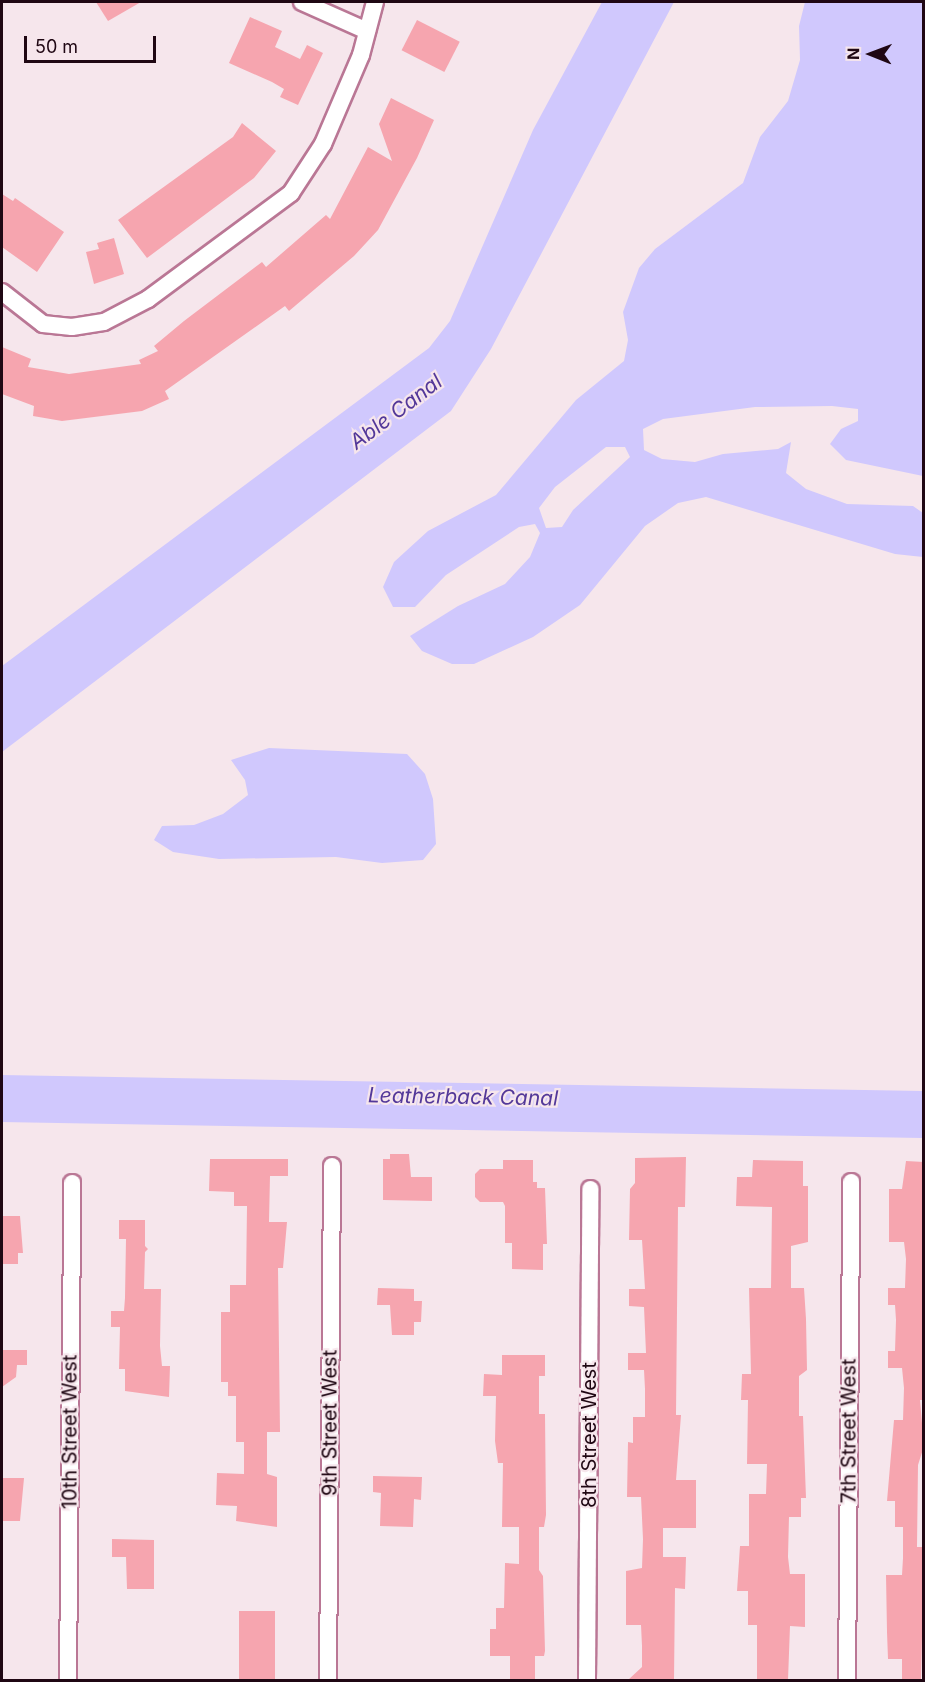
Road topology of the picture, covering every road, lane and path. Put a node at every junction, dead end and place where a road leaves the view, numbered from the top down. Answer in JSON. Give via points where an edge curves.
{"nodes":[{"id":1,"x":302,"y":2,"type":"edge"},
{"id":2,"x":375,"y":2,"type":"edge"},
{"id":3,"x":367,"y":31,"type":"junction"},
{"id":4,"x":2,"y":292,"type":"edge"},
{"id":5,"x":332,"y":1166,"type":"dead end"},
{"id":6,"x":851,"y":1182,"type":"dead end"},
{"id":7,"x":72,"y":1183,"type":"dead end"},
{"id":8,"x":590,"y":1189,"type":"dead end"},
{"id":9,"x":68,"y":1680,"type":"edge"},
{"id":10,"x":328,"y":1680,"type":"edge"},
{"id":11,"x":587,"y":1680,"type":"edge"},
{"id":12,"x":847,"y":1680,"type":"edge"}],
"edges":[{"from":1,"to":3,"type":"street"},
{"from":2,"to":3,"type":"street"},
{"from":3,"to":4,"type":"street","via":[[323,144],[291,193],[148,299],[104,322],[72,327],[43,324]]},
{"from":5,"to":10,"type":"street","name":"9th Street West"},
{"from":6,"to":12,"type":"street","name":"7th Street West"},
{"from":7,"to":9,"type":"street","name":"10th Street West"},
{"from":8,"to":11,"type":"street","name":"8th Street West"}]}
